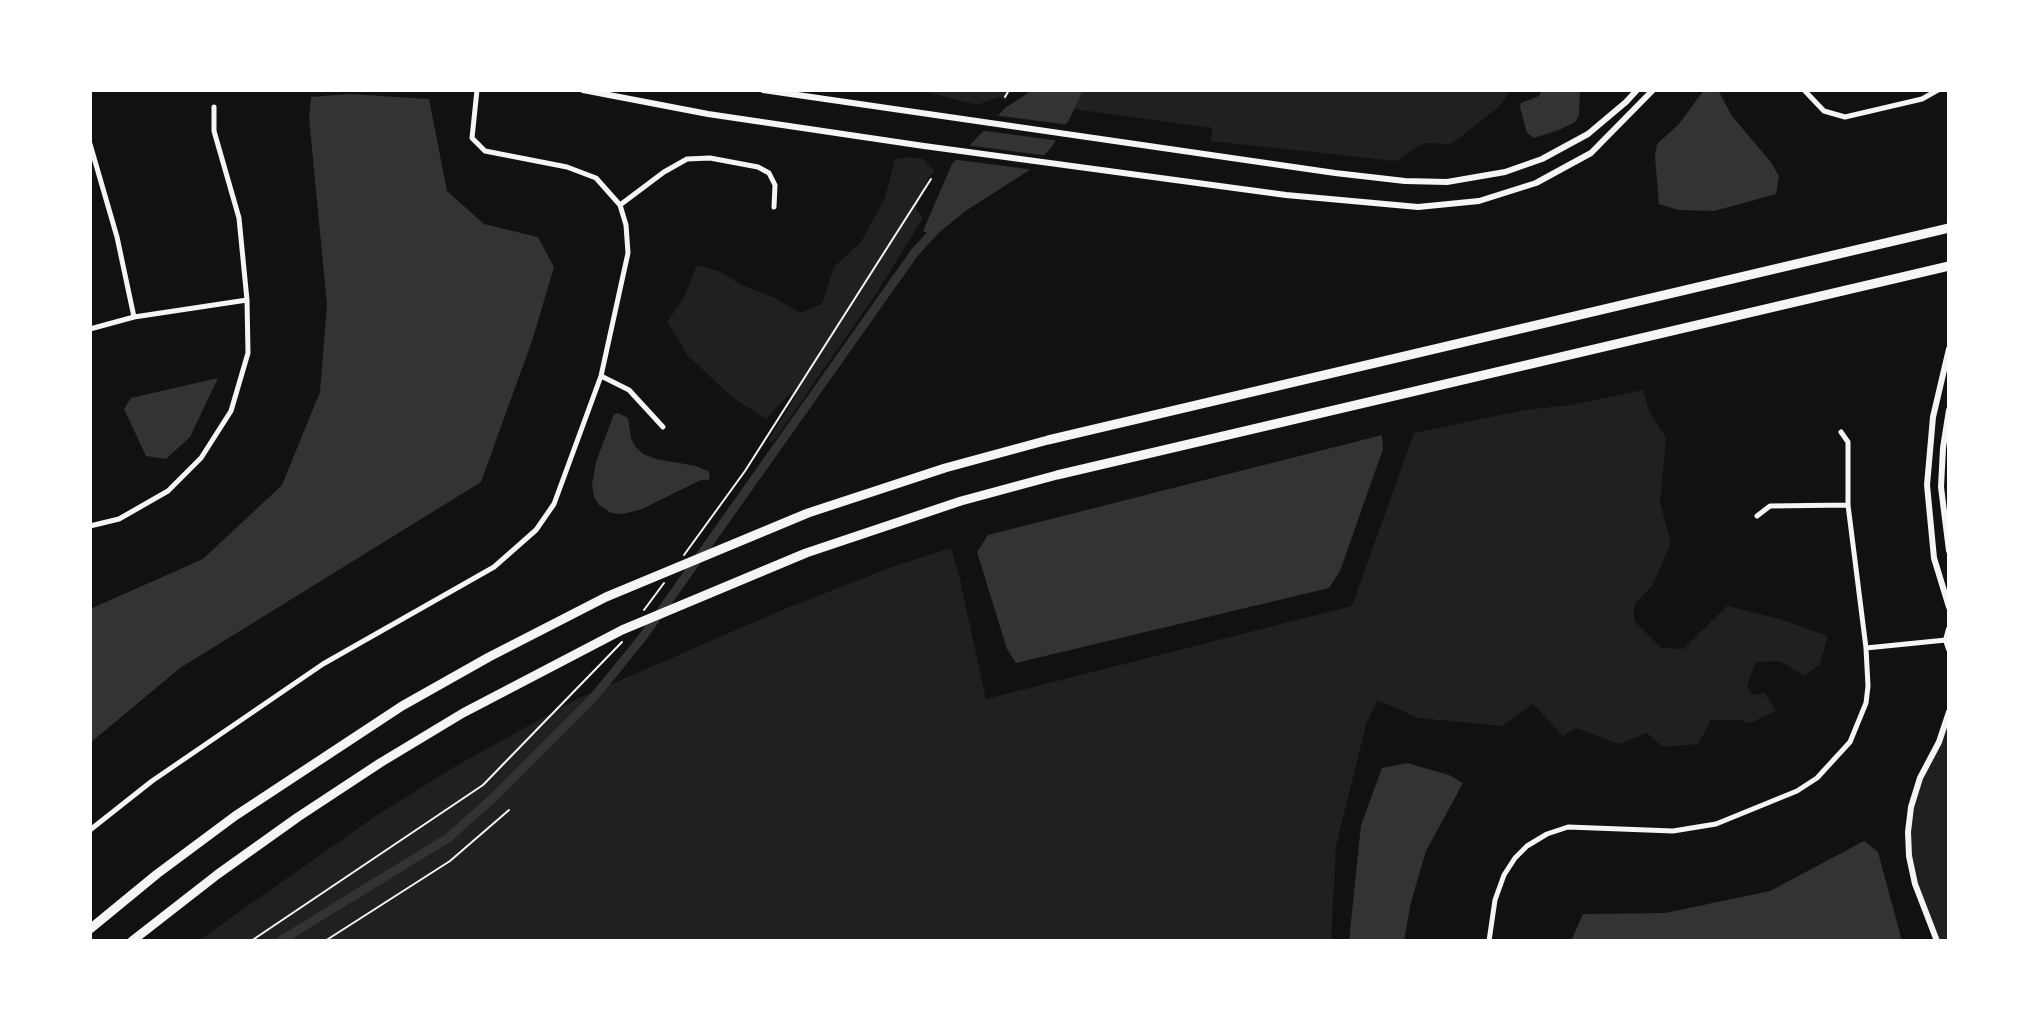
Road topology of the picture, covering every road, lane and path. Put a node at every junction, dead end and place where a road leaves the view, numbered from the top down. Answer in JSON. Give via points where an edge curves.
{"nodes":[{"id":1,"x":477,"y":90,"type":"edge"},
{"id":2,"x":583,"y":90,"type":"edge"},
{"id":3,"x":763,"y":90,"type":"edge"},
{"id":4,"x":1009,"y":90,"type":"edge"},
{"id":5,"x":1637,"y":90,"type":"edge"},
{"id":6,"x":1653,"y":90,"type":"edge"},
{"id":7,"x":1804,"y":90,"type":"edge"},
{"id":8,"x":1938,"y":90,"type":"edge"},
{"id":9,"x":1005,"y":97,"type":"dead end"},
{"id":10,"x":214,"y":107,"type":"dead end"},
{"id":11,"x":90,"y":144,"type":"edge"},
{"id":12,"x":620,"y":205,"type":"junction"},
{"id":13,"x":774,"y":207,"type":"dead end"},
{"id":14,"x":1949,"y":228,"type":"edge"},
{"id":15,"x":1949,"y":266,"type":"edge"},
{"id":16,"x":247,"y":300,"type":"junction"},
{"id":17,"x":134,"y":317,"type":"junction"},
{"id":18,"x":90,"y":329,"type":"edge"},
{"id":19,"x":1949,"y":349,"type":"edge"},
{"id":20,"x":601,"y":376,"type":"junction"},
{"id":21,"x":1949,"y":410,"type":"edge"},
{"id":22,"x":663,"y":427,"type":"dead end"},
{"id":23,"x":1841,"y":432,"type":"dead end"},
{"id":24,"x":1848,"y":505,"type":"junction"},
{"id":25,"x":1757,"y":516,"type":"dead end"},
{"id":26,"x":90,"y":526,"type":"edge"},
{"id":27,"x":1949,"y":551,"type":"edge"},
{"id":28,"x":1949,"y":607,"type":"edge"},
{"id":29,"x":1949,"y":629,"type":"edge"},
{"id":30,"x":1946,"y":640,"type":"junction"},
{"id":31,"x":1866,"y":648,"type":"junction"},
{"id":32,"x":1949,"y":649,"type":"edge"},
{"id":33,"x":1949,"y":712,"type":"edge"},
{"id":34,"x":509,"y":810,"type":"dead end"},
{"id":35,"x":90,"y":830,"type":"edge"},
{"id":36,"x":90,"y":929,"type":"edge"},
{"id":37,"x":132,"y":941,"type":"edge"},
{"id":38,"x":325,"y":941,"type":"edge"},
{"id":39,"x":1489,"y":941,"type":"edge"},
{"id":40,"x":1937,"y":941,"type":"edge"}],
"edges":[{"from":1,"to":12,"type":"street","via":[[472,138],[485,151],[596,178]]},
{"from":2,"to":6,"type":"street","via":[[924,146],[1418,207],[1479,201],[1536,183],[1591,153]]},
{"from":3,"to":5,"type":"street","via":[[1335,173],[1447,182],[1542,159],[1588,134]]},
{"from":4,"to":9,"type":"path"},
{"from":7,"to":8,"type":"street","via":[[1824,111],[1845,117],[1922,99]]},
{"from":10,"to":16,"type":"street","via":[[214,131],[239,218]]},
{"from":11,"to":17,"type":"street"},
{"from":12,"to":13,"type":"street","via":[[687,159],[710,158],[769,173],[775,185]]},
{"from":12,"to":20,"type":"street","via":[[628,253]]},
{"from":14,"to":36,"type":"highway","via":[[998,453],[808,513],[668,569],[536,632],[371,725],[215,830]]},
{"from":15,"to":37,"type":"highway","via":[[1104,463],[961,501],[783,562],[622,630],[507,689],[380,763],[227,867]]},
{"from":16,"to":17,"type":"street"},
{"from":16,"to":26,"type":"street","via":[[248,353],[231,411],[201,458],[168,491],[119,519]]},
{"from":17,"to":18,"type":"street"},
{"from":19,"to":28,"type":"street","via":[[1933,417],[1927,485],[1934,558]]},
{"from":20,"to":22,"type":"street","via":[[629,390]]},
{"from":20,"to":35,"type":"street","via":[[554,504],[516,550],[323,664]]},
{"from":21,"to":27,"type":"street","via":[[1941,487]]},
{"from":23,"to":24,"type":"street","via":[[1848,442]]},
{"from":24,"to":25,"type":"street","via":[[1770,506]]},
{"from":24,"to":31,"type":"street"},
{"from":29,"to":30,"type":"street"},
{"from":30,"to":31,"type":"street"},
{"from":30,"to":32,"type":"street"},
{"from":31,"to":39,"type":"street","via":[[1867,694],[1860,720],[1850,742],[1817,778],[1797,791],[1693,829],[1592,826],[1547,834],[1527,846],[1504,875]]},
{"from":33,"to":40,"type":"street","via":[[1920,778],[1908,832],[1915,884]]},
{"from":34,"to":38,"type":"path","via":[[450,861]]}]}
